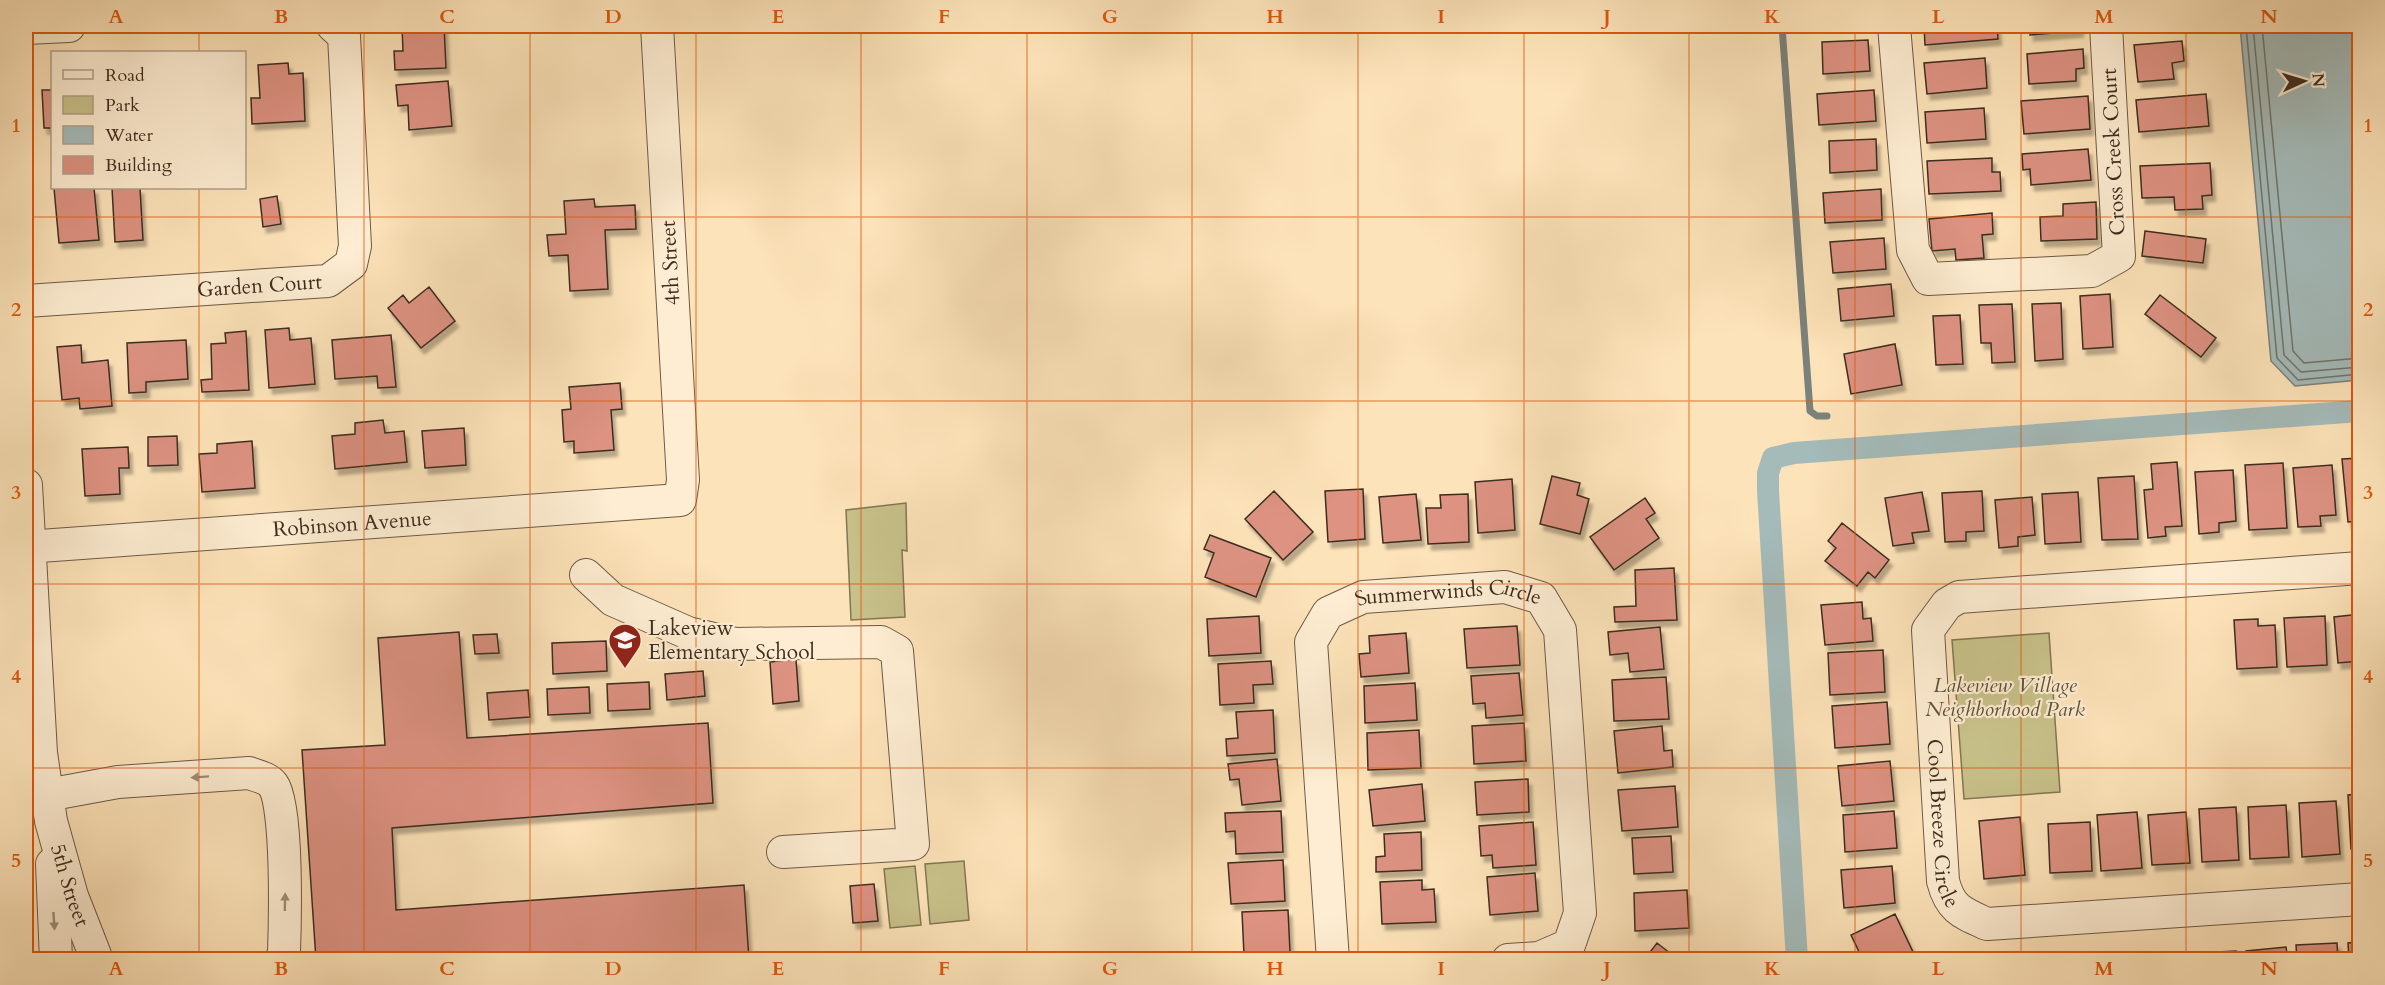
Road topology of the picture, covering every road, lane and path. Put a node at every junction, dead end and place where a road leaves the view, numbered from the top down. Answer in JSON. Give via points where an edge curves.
{"nodes":[{"id":1,"x":69,"y":26,"type":"edge"},
{"id":2,"x":333,"y":26,"type":"edge"},
{"id":3,"x":657,"y":26,"type":"edge"},
{"id":4,"x":1894,"y":26,"type":"edge"},
{"id":5,"x":2106,"y":26,"type":"edge"},
{"id":6,"x":26,"y":28,"type":"edge"},
{"id":7,"x":26,"y":301,"type":"edge"},
{"id":8,"x":26,"y":485,"type":"edge"},
{"id":9,"x":680,"y":500,"type":"joint"},
{"id":10,"x":28,"y":546,"type":"edge"},
{"id":11,"x":2360,"y":568,"type":"edge"},
{"id":12,"x":586,"y":575,"type":"dead end"},
{"id":13,"x":49,"y":808,"type":"junction"},
{"id":14,"x":783,"y":852,"type":"dead end"},
{"id":15,"x":2360,"y":898,"type":"edge"},
{"id":16,"x":56,"y":960,"type":"edge"},
{"id":17,"x":97,"y":960,"type":"edge"},
{"id":18,"x":281,"y":960,"type":"edge"},
{"id":19,"x":1333,"y":960,"type":"edge"},
{"id":20,"x":1508,"y":960,"type":"edge"}],
"edges":[{"from":1,"to":6,"type":"street"},
{"from":2,"to":7,"type":"street","name":"Garden Court","via":[[344,36],[355,246],[351,264],[328,281]]},
{"from":3,"to":9,"type":"street","name":"4th Street","via":[[683,480]]},
{"from":4,"to":5,"type":"street","name":"Cross Creek Court","via":[[1913,250],[1928,279],[2092,271],[2119,256]]},
{"from":8,"to":10,"type":"street","name":"5th Street"},
{"from":9,"to":10,"type":"street","name":"Robinson Avenue"},
{"from":10,"to":13,"type":"street","name":"5th Street","via":[[41,753]]},
{"from":11,"to":15,"type":"street","name":"Cool Breeze Circle","via":[[1959,597],[1947,604],[1928,630],[1943,881],[1948,899],[1966,915],[1988,924]]},
{"from":12,"to":14,"type":"street","via":[[613,600],[688,633],[736,644],[881,642],[897,651],[913,844]]},
{"from":13,"to":16,"type":"street","one_way":true},
{"from":13,"to":17,"type":"street","name":"5th Street","via":[[72,896]]},
{"from":18,"to":13,"type":"street","one_way":true,"via":[[285,880],[279,798],[264,778],[249,773],[118,782]]},
{"from":19,"to":20,"type":"street","name":"Summerwinds Circle","via":[[1311,642],[1328,613],[1363,597],[1505,587],[1541,598],[1560,630],[1580,913],[1569,945],[1539,958]]}]}
